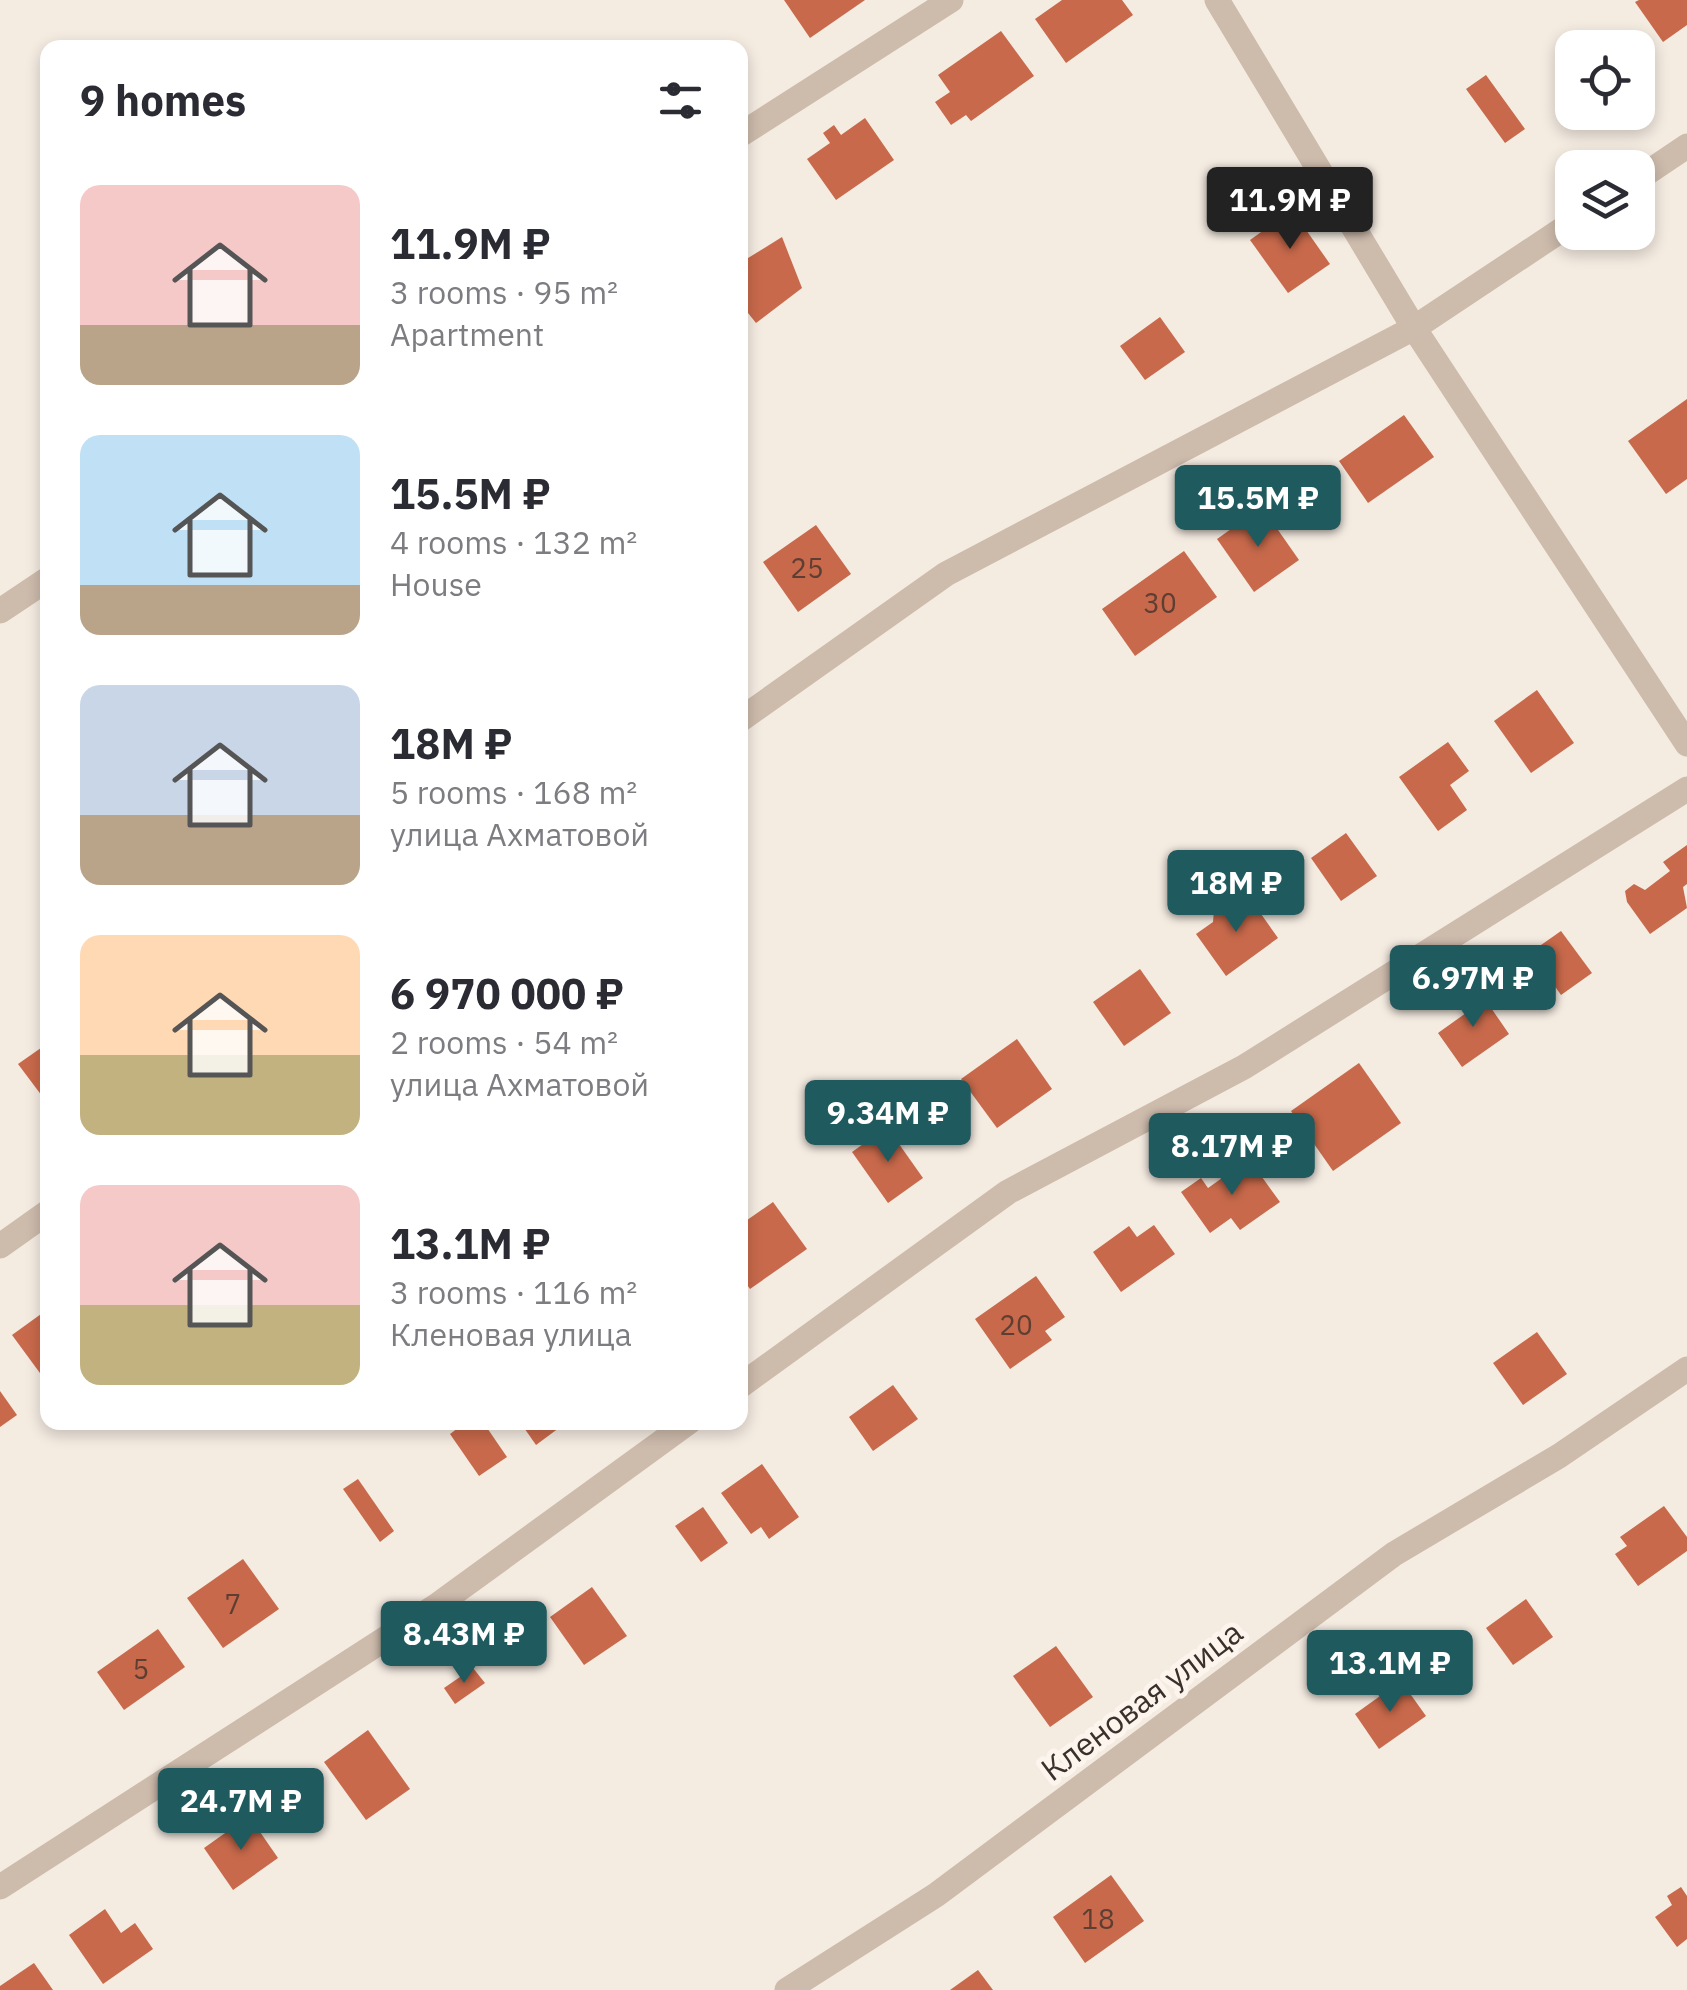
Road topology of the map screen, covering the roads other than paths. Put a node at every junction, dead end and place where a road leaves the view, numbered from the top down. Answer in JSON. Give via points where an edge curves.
{"nodes":[{"id":1,"x":951,"y":0,"type":"edge"},
{"id":2,"x":1218,"y":0,"type":"edge"},
{"id":3,"x":748,"y":130,"type":"edge"},
{"id":4,"x":1687,"y":146,"type":"edge"},
{"id":5,"x":1655,"y":168,"type":"edge"},
{"id":6,"x":1555,"y":234,"type":"edge"},
{"id":7,"x":1414,"y":328,"type":"junction"},
{"id":8,"x":40,"y":584,"type":"edge"},
{"id":9,"x":0,"y":611,"type":"edge"},
{"id":10,"x":748,"y":714,"type":"edge"},
{"id":11,"x":1687,"y":744,"type":"edge"},
{"id":12,"x":1687,"y":789,"type":"edge"},
{"id":13,"x":40,"y":1218,"type":"edge"},
{"id":14,"x":0,"y":1246,"type":"edge"},
{"id":15,"x":1687,"y":1369,"type":"edge"},
{"id":16,"x":748,"y":1380,"type":"edge"},
{"id":17,"x":679,"y":1430,"type":"edge"},
{"id":18,"x":0,"y":1887,"type":"edge"},
{"id":19,"x":788,"y":1990,"type":"edge"}],
"edges":[{"from":1,"to":3,"type":"street"},
{"from":2,"to":7,"type":"street"},
{"from":4,"to":5,"type":"street"},
{"from":6,"to":7,"type":"street"},
{"from":7,"to":10,"type":"street","via":[[946,574]]},
{"from":7,"to":11,"type":"street"},
{"from":8,"to":9,"type":"street"},
{"from":12,"to":16,"type":"street","via":[[1244,1066],[1008,1192]]},
{"from":13,"to":14,"type":"street"},
{"from":15,"to":19,"type":"street","name":"Кленовая улица","via":[[1559,1456],[1394,1554],[936,1894]]},
{"from":17,"to":18,"type":"street","via":[[436,1606]]}]}
